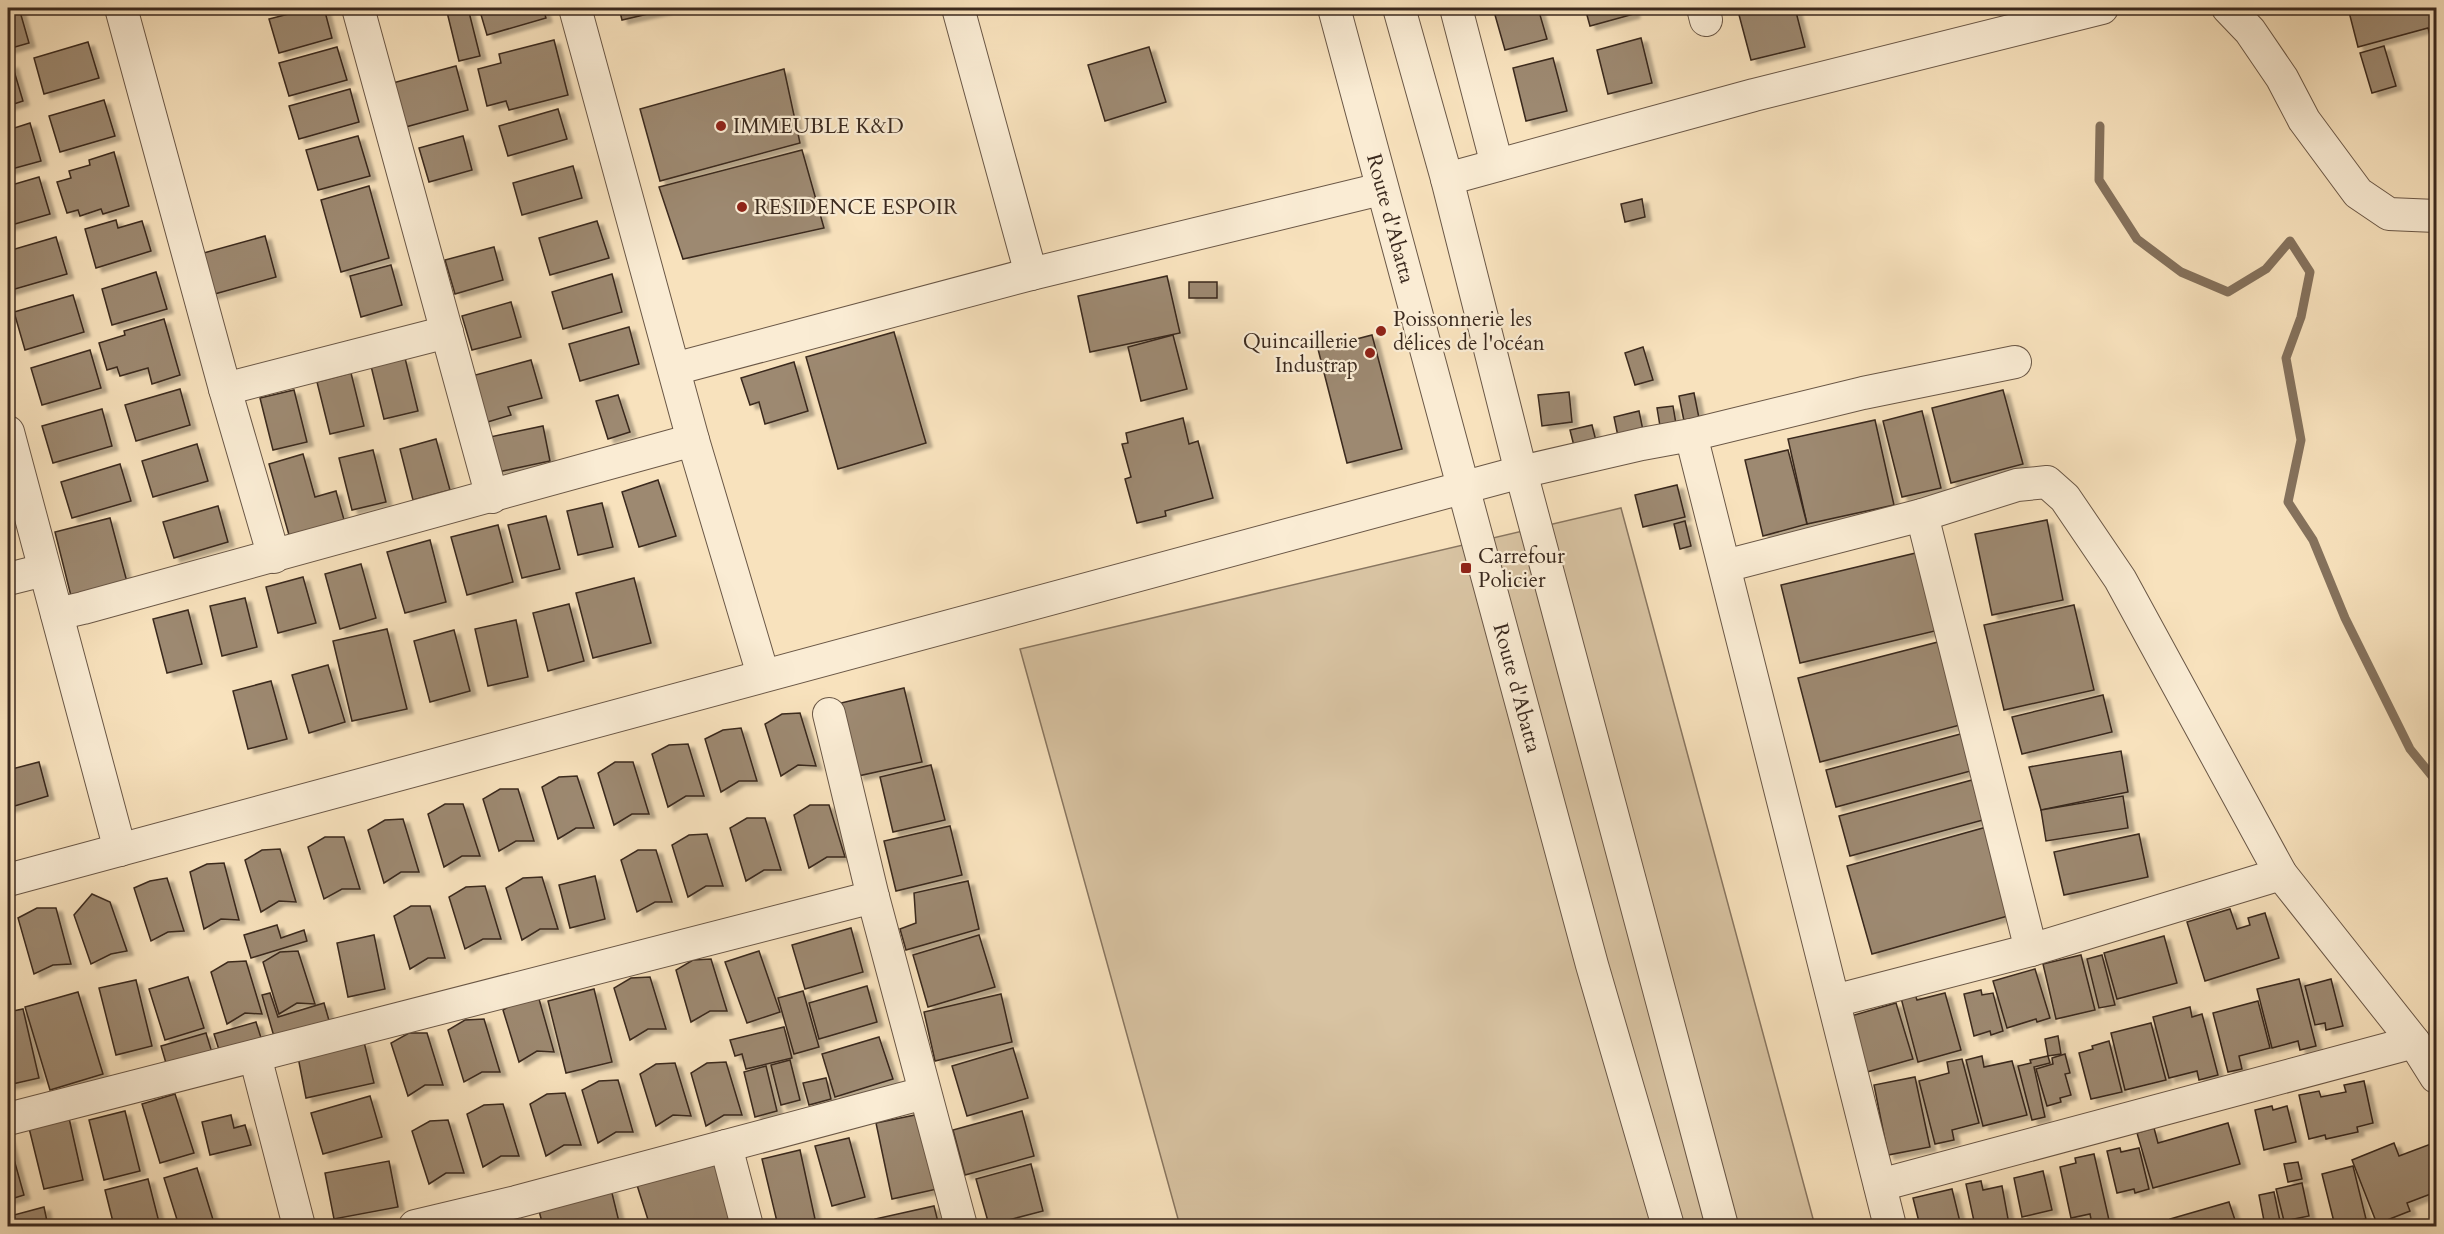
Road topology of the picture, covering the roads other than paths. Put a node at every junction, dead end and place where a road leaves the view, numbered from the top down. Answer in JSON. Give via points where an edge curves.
{"nodes":[{"id":1,"x":121,"y":8,"type":"edge"},
{"id":2,"x":358,"y":8,"type":"edge"},
{"id":3,"x":574,"y":8,"type":"edge"},
{"id":4,"x":958,"y":8,"type":"edge"},
{"id":5,"x":1334,"y":8,"type":"edge"},
{"id":6,"x":1399,"y":8,"type":"edge"},
{"id":7,"x":1456,"y":8,"type":"edge"},
{"id":8,"x":2102,"y":8,"type":"edge"},
{"id":9,"x":2228,"y":8,"type":"edge"},
{"id":10,"x":1497,"y":165,"type":"junction"},
{"id":11,"x":1447,"y":179,"type":"junction"},
{"id":12,"x":1381,"y":189,"type":"junction"},
{"id":13,"x":2436,"y":216,"type":"edge"},
{"id":14,"x":1030,"y":274,"type":"junction"},
{"id":15,"x":447,"y":332,"type":"junction"},
{"id":16,"x":2015,"y":362,"type":"dead end"},
{"id":17,"x":674,"y":369,"type":"junction"},
{"id":18,"x":225,"y":389,"type":"junction"},
{"id":19,"x":8,"y":432,"type":"edge"},
{"id":20,"x":1691,"y":435,"type":"junction"},
{"id":21,"x":693,"y":440,"type":"junction"},
{"id":22,"x":1521,"y":472,"type":"junction"},
{"id":23,"x":1464,"y":487,"type":"junction"},
{"id":24,"x":492,"y":497,"type":"junction"},
{"id":25,"x":1922,"y":515,"type":"junction"},
{"id":26,"x":274,"y":557,"type":"junction"},
{"id":27,"x":1725,"y":566,"type":"junction"},
{"id":28,"x":44,"y":570,"type":"junction"},
{"id":29,"x":8,"y":579,"type":"edge"},
{"id":30,"x":57,"y":614,"type":"junction"},
{"id":31,"x":763,"y":675,"type":"junction"},
{"id":32,"x":829,"y":714,"type":"dead end"},
{"id":33,"x":120,"y":850,"type":"junction"},
{"id":34,"x":2281,"y":874,"type":"junction"},
{"id":35,"x":8,"y":880,"type":"edge"},
{"id":36,"x":873,"y":897,"type":"junction"},
{"id":37,"x":2031,"y":950,"type":"junction"},
{"id":38,"x":1834,"y":1001,"type":"junction"},
{"id":39,"x":2414,"y":1042,"type":"junction"},
{"id":40,"x":255,"y":1056,"type":"junction"},
{"id":41,"x":2436,"y":1077,"type":"edge"},
{"id":42,"x":924,"y":1093,"type":"junction"},
{"id":43,"x":8,"y":1119,"type":"edge"},
{"id":44,"x":726,"y":1146,"type":"junction"},
{"id":45,"x":1880,"y":1185,"type":"junction"},
{"id":46,"x":519,"y":1214,"type":"edge"},
{"id":47,"x":299,"y":1227,"type":"edge"},
{"id":48,"x":415,"y":1227,"type":"edge"},
{"id":49,"x":747,"y":1227,"type":"edge"},
{"id":50,"x":961,"y":1227,"type":"edge"},
{"id":51,"x":1668,"y":1227,"type":"edge"},
{"id":52,"x":1722,"y":1227,"type":"edge"},
{"id":53,"x":1890,"y":1227,"type":"edge"}],
"edges":[{"from":1,"to":18,"type":"street"},
{"from":2,"to":15,"type":"street"},
{"from":3,"to":17,"type":"street"},
{"from":4,"to":14,"type":"street"},
{"from":5,"to":12,"type":"street","name":"Route d'Abatta"},
{"from":6,"to":11,"type":"street"},
{"from":7,"to":10,"type":"street"},
{"from":8,"to":10,"type":"street","via":[[1754,95]]},
{"from":9,"to":13,"type":"street","via":[[2250,31],[2304,120],[2358,193],[2389,214]]},
{"from":10,"to":11,"type":"street"},
{"from":11,"to":22,"type":"street"},
{"from":12,"to":14,"type":"street"},
{"from":12,"to":23,"type":"street","name":"Route d'Abatta"},
{"from":14,"to":17,"type":"street"},
{"from":15,"to":18,"type":"street"},
{"from":15,"to":24,"type":"street"},
{"from":16,"to":20,"type":"street","via":[[1863,393]]},
{"from":17,"to":21,"type":"street"},
{"from":18,"to":26,"type":"street"},
{"from":19,"to":28,"type":"street"},
{"from":20,"to":22,"type":"street"},
{"from":20,"to":27,"type":"street"},
{"from":21,"to":24,"type":"street"},
{"from":21,"to":31,"type":"street"},
{"from":22,"to":23,"type":"street"},
{"from":22,"to":52,"type":"street"},
{"from":23,"to":31,"type":"street"},
{"from":23,"to":51,"type":"street","name":"Route d'Abatta","via":[[1592,965]]},
{"from":24,"to":26,"type":"street"},
{"from":25,"to":27,"type":"street"},
{"from":25,"to":34,"type":"street","via":[[2027,484],[2047,482],[2066,498],[2120,579]]},
{"from":25,"to":37,"type":"street"},
{"from":26,"to":30,"type":"street"},
{"from":27,"to":38,"type":"street"},
{"from":28,"to":29,"type":"street"},
{"from":28,"to":30,"type":"street"},
{"from":30,"to":33,"type":"street"},
{"from":31,"to":33,"type":"street"},
{"from":32,"to":36,"type":"street"},
{"from":33,"to":35,"type":"street"},
{"from":34,"to":37,"type":"street"},
{"from":34,"to":39,"type":"street"},
{"from":36,"to":40,"type":"street"},
{"from":36,"to":42,"type":"street"},
{"from":37,"to":38,"type":"street"},
{"from":38,"to":45,"type":"street"},
{"from":39,"to":41,"type":"street"},
{"from":39,"to":45,"type":"street"},
{"from":40,"to":43,"type":"street"},
{"from":40,"to":47,"type":"street"},
{"from":42,"to":44,"type":"street"},
{"from":42,"to":50,"type":"street"},
{"from":44,"to":46,"type":"street"},
{"from":44,"to":49,"type":"street"},
{"from":45,"to":53,"type":"street"},
{"from":46,"to":48,"type":"street"}]}
